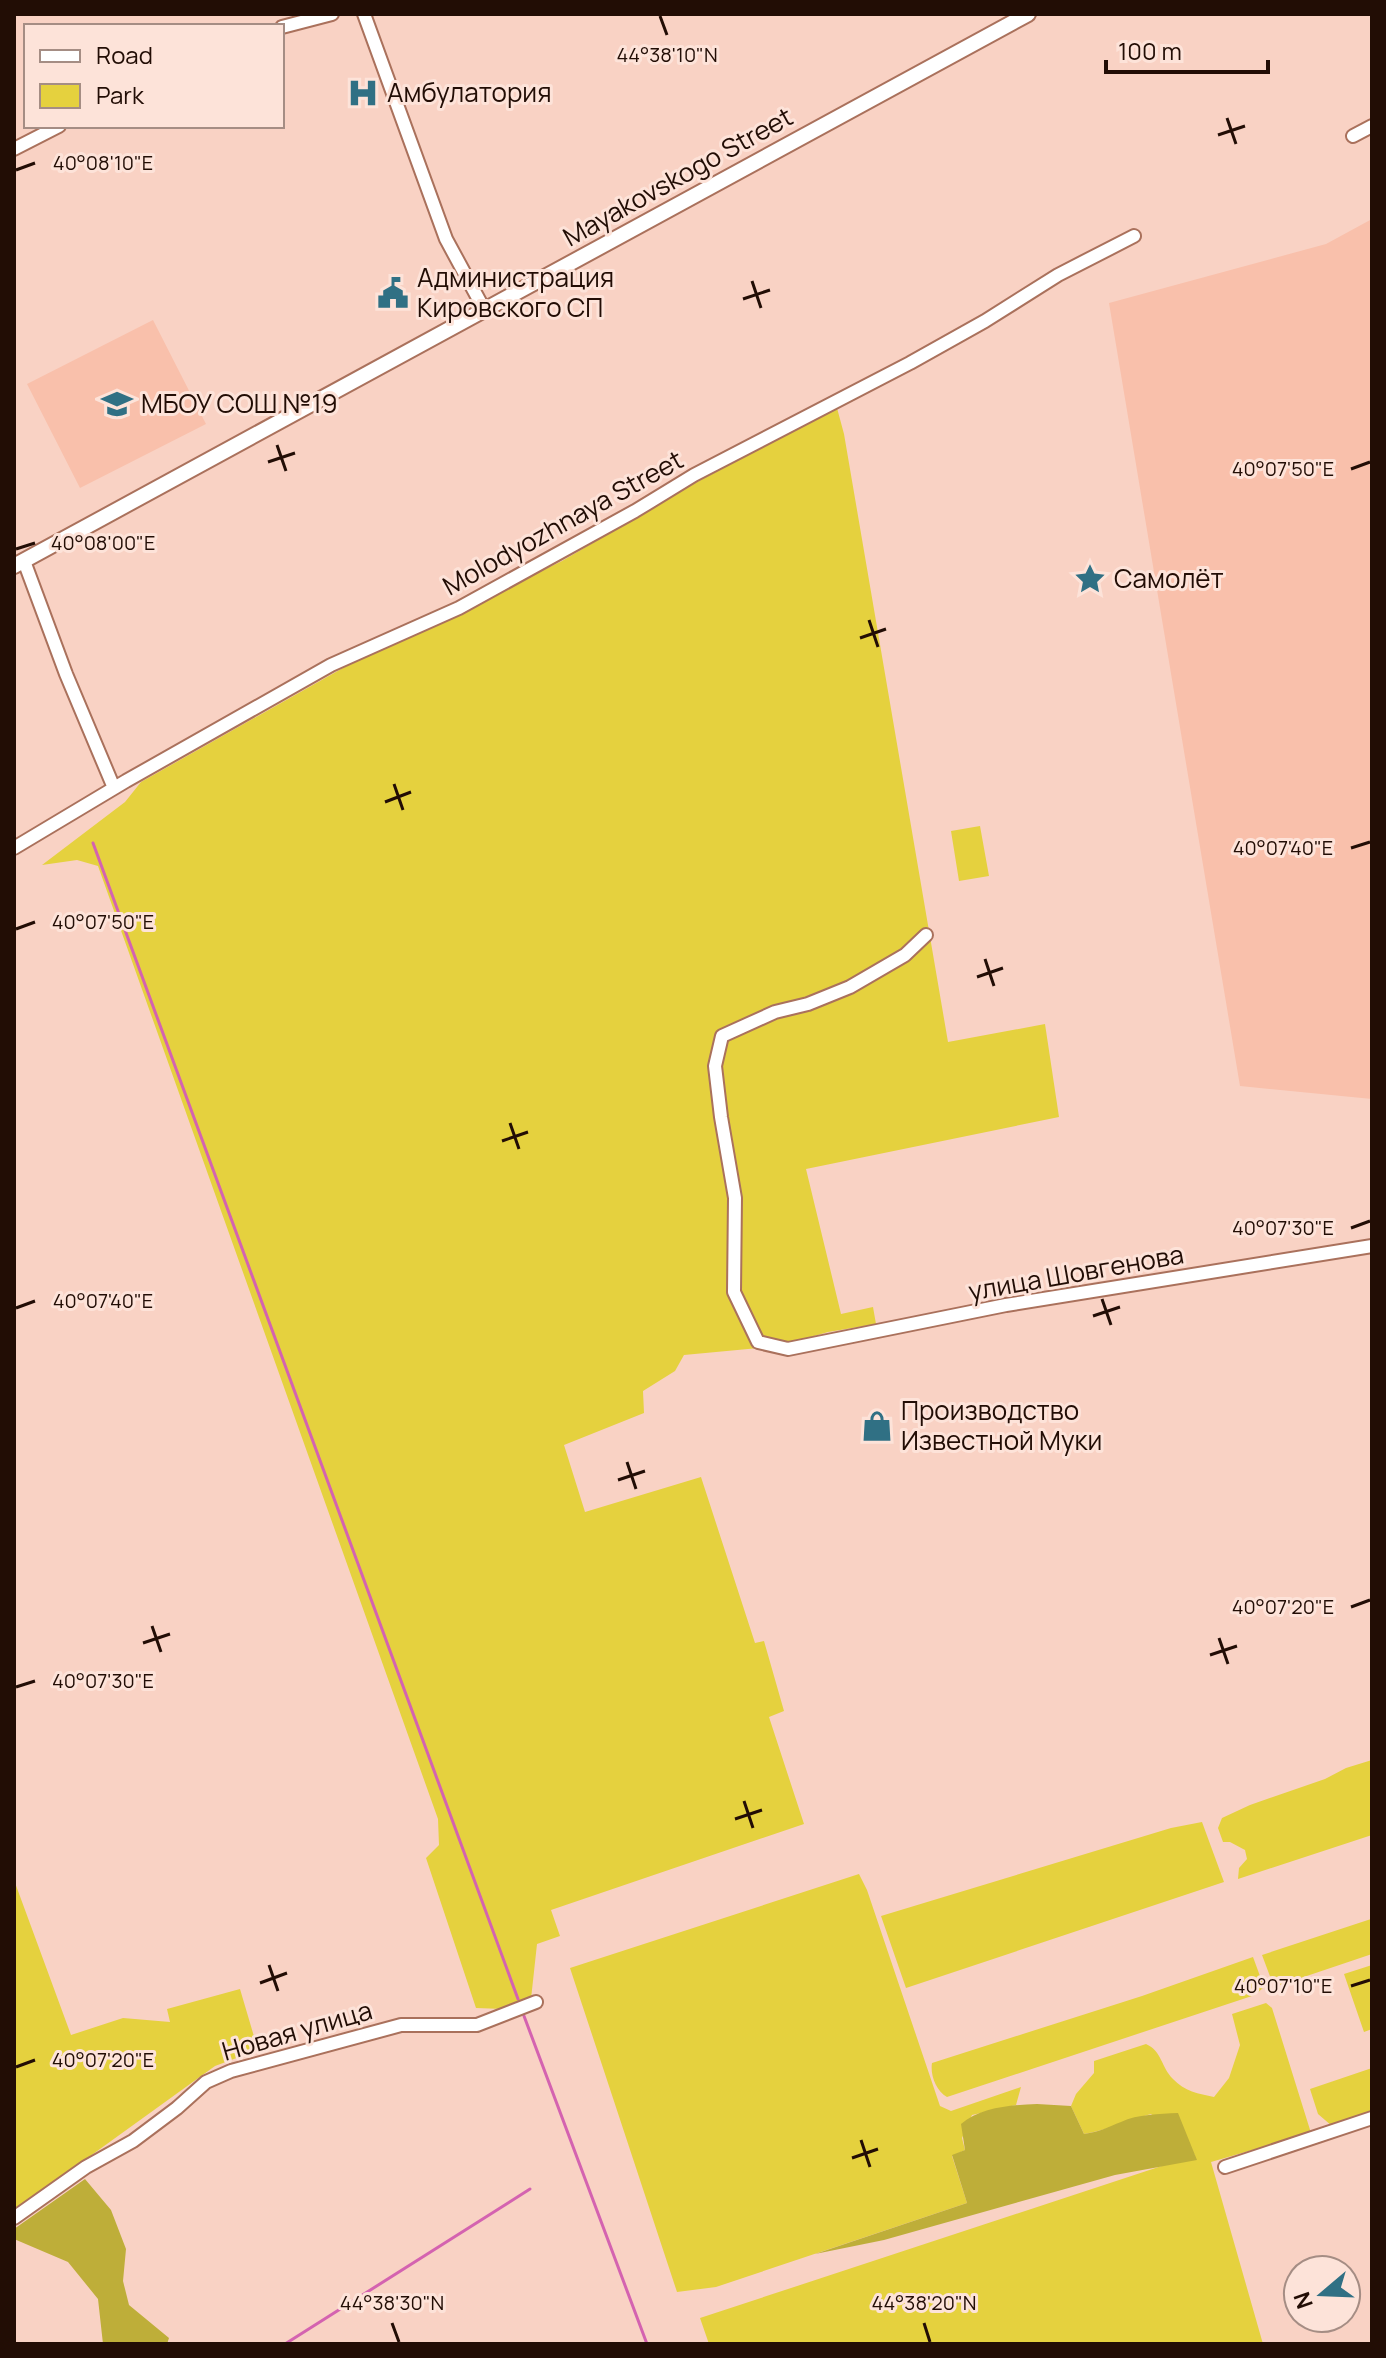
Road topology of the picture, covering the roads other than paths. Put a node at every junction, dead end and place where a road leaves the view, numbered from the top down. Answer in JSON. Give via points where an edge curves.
{"nodes":[{"id":1,"x":332,"y":14,"type":"edge"},
{"id":2,"x":364,"y":14,"type":"edge"},
{"id":3,"x":1028,"y":14,"type":"edge"},
{"id":4,"x":284,"y":26,"type":"edge"},
{"id":5,"x":1372,"y":126,"type":"edge"},
{"id":6,"x":55,"y":128,"type":"edge"},
{"id":7,"x":1353,"y":136,"type":"dead end"},
{"id":8,"x":14,"y":149,"type":"edge"},
{"id":9,"x":1134,"y":236,"type":"dead end"},
{"id":10,"x":485,"y":311,"type":"junction"},
{"id":11,"x":19,"y":564,"type":"edge"},
{"id":12,"x":114,"y":788,"type":"junction"},
{"id":13,"x":14,"y":848,"type":"edge"},
{"id":14,"x":926,"y":935,"type":"dead end"},
{"id":15,"x":1372,"y":1246,"type":"edge"},
{"id":16,"x":536,"y":2002,"type":"dead end"},
{"id":17,"x":1372,"y":2118,"type":"edge"},
{"id":18,"x":1225,"y":2167,"type":"dead end"},
{"id":19,"x":14,"y":2218,"type":"edge"}],
"edges":[{"from":1,"to":4,"type":"street"},
{"from":2,"to":10,"type":"street","via":[[446,239]]},
{"from":3,"to":10,"type":"street","name":"Mayakovskogo Street"},
{"from":5,"to":7,"type":"street"},
{"from":6,"to":8,"type":"street"},
{"from":9,"to":12,"type":"street","name":"Molodyozhnaya Street","via":[[459,608],[331,665]]},
{"from":10,"to":11,"type":"street","name":"Mayakovskogo Street"},
{"from":11,"to":12,"type":"street"},
{"from":12,"to":13,"type":"street","name":"Molodyozhnaya Street"},
{"from":14,"to":15,"type":"street","name":"улица Шовгенова","via":[[905,955],[850,987],[722,1036],[715,1066],[735,1198],[734,1292],[758,1342],[788,1349],[1006,1305]]},
{"from":16,"to":19,"type":"street","name":"Новая улица","via":[[477,2025],[401,2025],[231,2071],[206,2082],[133,2141]]},
{"from":17,"to":18,"type":"street"}]}
